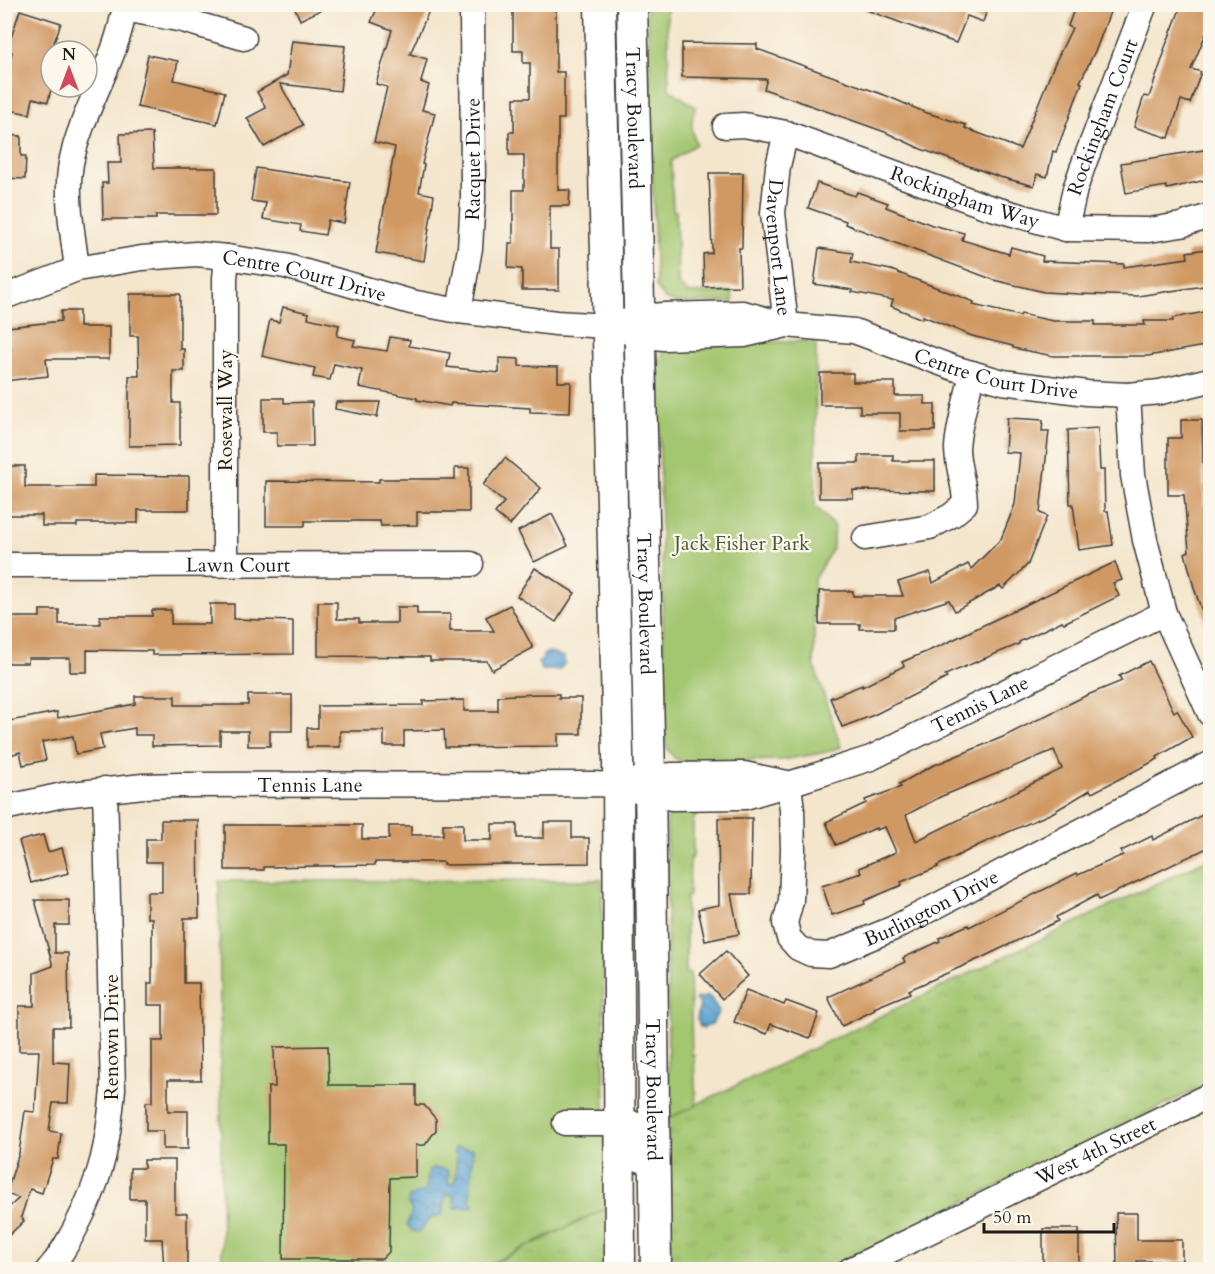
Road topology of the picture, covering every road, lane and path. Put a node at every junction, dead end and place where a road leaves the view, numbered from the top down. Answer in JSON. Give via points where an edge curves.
{"nodes":[{"id":1,"x":472,"y":4,"type":"edge"},
{"id":2,"x":600,"y":4,"type":"edge"},
{"id":3,"x":632,"y":4,"type":"edge"},
{"id":4,"x":1145,"y":4,"type":"edge"},
{"id":5,"x":124,"y":7,"type":"edge"},
{"id":6,"x":244,"y":38,"type":"dead end"},
{"id":7,"x":725,"y":126,"type":"dead end"},
{"id":8,"x":786,"y":133,"type":"junction"},
{"id":9,"x":1210,"y":216,"type":"edge"},
{"id":10,"x":1066,"y":229,"type":"junction"},
{"id":11,"x":227,"y":256,"type":"junction"},
{"id":12,"x":77,"y":269,"type":"junction"},
{"id":13,"x":4,"y":297,"type":"edge"},
{"id":14,"x":459,"y":311,"type":"junction"},
{"id":15,"x":786,"y":325,"type":"junction"},
{"id":16,"x":608,"y":326,"type":"junction"},
{"id":17,"x":640,"y":326,"type":"junction"},
{"id":18,"x":972,"y":373,"type":"junction"},
{"id":19,"x":1210,"y":380,"type":"edge"},
{"id":20,"x":1128,"y":395,"type":"junction"},
{"id":21,"x":865,"y":538,"type":"dead end"},
{"id":22,"x":225,"y":563,"type":"junction"},
{"id":23,"x":471,"y":564,"type":"dead end"},
{"id":24,"x":4,"y":565,"type":"edge"},
{"id":25,"x":1164,"y":613,"type":"junction"},
{"id":26,"x":1210,"y":714,"type":"edge"},
{"id":27,"x":1210,"y":764,"type":"edge"},
{"id":28,"x":789,"y":784,"type":"junction"},
{"id":29,"x":618,"y":785,"type":"junction"},
{"id":30,"x":650,"y":786,"type":"junction"},
{"id":31,"x":105,"y":789,"type":"junction"},
{"id":32,"x":4,"y":808,"type":"edge"},
{"id":33,"x":1210,"y":1095,"type":"edge"},
{"id":34,"x":620,"y":1122,"type":"junction"},
{"id":35,"x":565,"y":1123,"type":"dead end"},
{"id":36,"x":655,"y":1204,"type":"junction"},
{"id":37,"x":863,"y":1267,"type":"edge"},
{"id":38,"x":48,"y":1269,"type":"edge"},
{"id":39,"x":620,"y":1269,"type":"edge"},
{"id":40,"x":656,"y":1269,"type":"edge"}],
"edges":[{"from":1,"to":14,"type":"street","name":"Racquet Drive","via":[[473,198],[470,248]]},
{"from":2,"to":16,"type":"main road","name":"Tracy Boulevard"},
{"from":3,"to":17,"type":"main road","name":"Tracy Boulevard"},
{"from":4,"to":10,"type":"street","name":"Rockingham Court","via":[[1080,173]]},
{"from":5,"to":6,"type":"street"},
{"from":5,"to":12,"type":"street","via":[[115,44],[71,163],[69,197]]},
{"from":7,"to":8,"type":"street","name":"Rockingham Way","via":[[744,125]]},
{"from":8,"to":10,"type":"street","name":"Rockingham Way","via":[[985,206]]},
{"from":8,"to":15,"type":"street","name":"Davenport Lane","via":[[773,213]]},
{"from":9,"to":10,"type":"street","name":"Rockingham Way","via":[[1149,230]]},
{"from":11,"to":12,"type":"street","name":"Centre Court Drive","via":[[142,258]]},
{"from":11,"to":14,"type":"street","name":"Centre Court Drive","via":[[285,266],[392,297]]},
{"from":11,"to":22,"type":"street","name":"Rosewall Way"},
{"from":12,"to":13,"type":"street","name":"Centre Court Drive"},
{"from":14,"to":16,"type":"street","name":"Centre Court Drive"},
{"from":15,"to":17,"type":"street","name":"Centre Court Drive","via":[[744,335],[664,338]]},
{"from":15,"to":18,"type":"street","name":"Centre Court Drive","via":[[854,331]]},
{"from":16,"to":17,"type":"street","name":"Centre Court Drive"},
{"from":16,"to":29,"type":"main road","name":"Tracy Boulevard"},
{"from":17,"to":30,"type":"main road","name":"Tracy Boulevard"},
{"from":18,"to":20,"type":"street","name":"Centre Court Drive","via":[[1003,382]]},
{"from":18,"to":21,"type":"street","via":[[957,446],[965,504],[930,527]]},
{"from":19,"to":20,"type":"street","name":"Centre Court Drive"},
{"from":20,"to":25,"type":"street","via":[[1133,475]]},
{"from":22,"to":23,"type":"street","name":"Lawn Court"},
{"from":22,"to":24,"type":"street","name":"Lawn Court"},
{"from":25,"to":26,"type":"street"},
{"from":25,"to":28,"type":"street","name":"Tennis Lane","via":[[871,758]]},
{"from":27,"to":28,"type":"street","name":"Burlington Drive","via":[[894,928],[829,955],[798,948],[789,938],[785,923],[791,901],[793,850]]},
{"from":28,"to":30,"type":"street","name":"Tennis Lane","via":[[745,797],[673,798]]},
{"from":29,"to":30,"type":"street","name":"Tennis Lane"},
{"from":29,"to":31,"type":"street","name":"Tennis Lane","via":[[192,785]]},
{"from":29,"to":34,"type":"main road","name":"Tracy Boulevard"},
{"from":30,"to":36,"type":"main road","name":"Tracy Boulevard"},
{"from":31,"to":32,"type":"street","name":"Tennis Lane"},
{"from":31,"to":38,"type":"street","name":"Renown Drive","via":[[114,1089],[109,1137],[92,1196],[62,1253]]},
{"from":33,"to":37,"type":"street","name":"West 4th Street"},
{"from":34,"to":35,"type":"street"},
{"from":34,"to":36,"type":"street","name":"Tracy Boulevard","via":[[632,1122],[639,1127],[641,1176]]},
{"from":34,"to":39,"type":"main road","name":"Tracy Boulevard"},
{"from":36,"to":40,"type":"main road","name":"Tracy Boulevard"}]}
